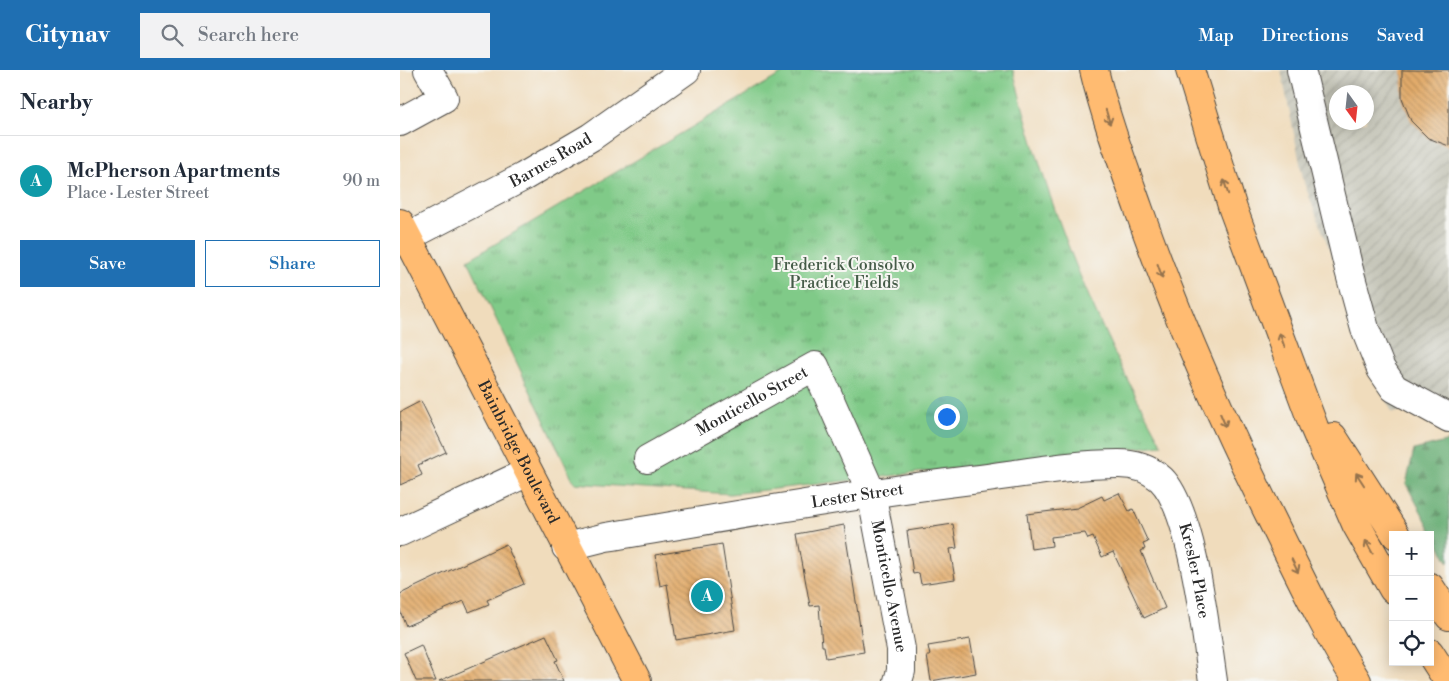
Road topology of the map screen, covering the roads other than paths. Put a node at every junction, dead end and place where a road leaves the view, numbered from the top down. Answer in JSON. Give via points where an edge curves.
{"nodes":[{"id":1,"x":428,"y":70,"type":"edge"},
{"id":2,"x":686,"y":70,"type":"edge"},
{"id":3,"x":1094,"y":70,"type":"edge"},
{"id":4,"x":1190,"y":70,"type":"edge"},
{"id":5,"x":1301,"y":70,"type":"edge"},
{"id":6,"x":400,"y":122,"type":"edge"},
{"id":7,"x":403,"y":234,"type":"edge"},
{"id":8,"x":1299,"y":386,"type":"junction"},
{"id":9,"x":1449,"y":418,"type":"edge"},
{"id":10,"x":648,"y":460,"type":"dead end"},
{"id":11,"x":528,"y":472,"type":"junction"},
{"id":12,"x":1151,"y":472,"type":"joint"},
{"id":13,"x":871,"y":492,"type":"junction"},
{"id":14,"x":1393,"y":531,"type":"edge"},
{"id":15,"x":400,"y":532,"type":"edge"},
{"id":16,"x":566,"y":547,"type":"junction"},
{"id":17,"x":1389,"y":582,"type":"edge"},
{"id":18,"x":1434,"y":593,"type":"edge"},
{"id":19,"x":1449,"y":616,"type":"edge"},
{"id":20,"x":1434,"y":659,"type":"edge"},
{"id":21,"x":637,"y":681,"type":"edge"},
{"id":22,"x":898,"y":681,"type":"edge"},
{"id":23,"x":1213,"y":681,"type":"edge"},
{"id":24,"x":1357,"y":681,"type":"edge"},
{"id":25,"x":1448,"y":681,"type":"edge"}],
"edges":[{"from":1,"to":6,"type":"street","via":[[444,98]]},
{"from":2,"to":7,"type":"street","name":"Barnes Road","via":[[591,137],[523,177]]},
{"from":3,"to":24,"type":"main road","one_way":true,"via":[[1149,239],[1201,371],[1321,618]]},
{"from":8,"to":4,"type":"main road","one_way":true,"via":[[1233,210]]},
{"from":5,"to":9,"type":"street","via":[[1349,270],[1365,329],[1381,369],[1394,388]]},
{"from":7,"to":11,"type":"main road","name":"Bainbridge Boulevard"},
{"from":14,"to":8,"type":"main road","one_way":true},
{"from":17,"to":8,"type":"main road","one_way":true,"via":[[1356,524]]},
{"from":10,"to":13,"type":"street","name":"Monticello Street","via":[[815,366]]},
{"from":11,"to":15,"type":"street"},
{"from":11,"to":16,"type":"main road","name":"Bainbridge Boulevard"},
{"from":12,"to":13,"type":"street","name":"Lester Street","via":[[1140,466],[1120,464]]},
{"from":12,"to":23,"type":"street","name":"Kresler Place","via":[[1171,490],[1178,505],[1193,560]]},
{"from":13,"to":16,"type":"street","name":"Lester Street","via":[[606,537]]},
{"from":13,"to":22,"type":"street","name":"Monticello Avenue","via":[[901,649]]},
{"from":16,"to":21,"type":"main road","name":"Bainbridge Boulevard"},
{"from":18,"to":19,"type":"main road"},
{"from":20,"to":25,"type":"main road"}]}
